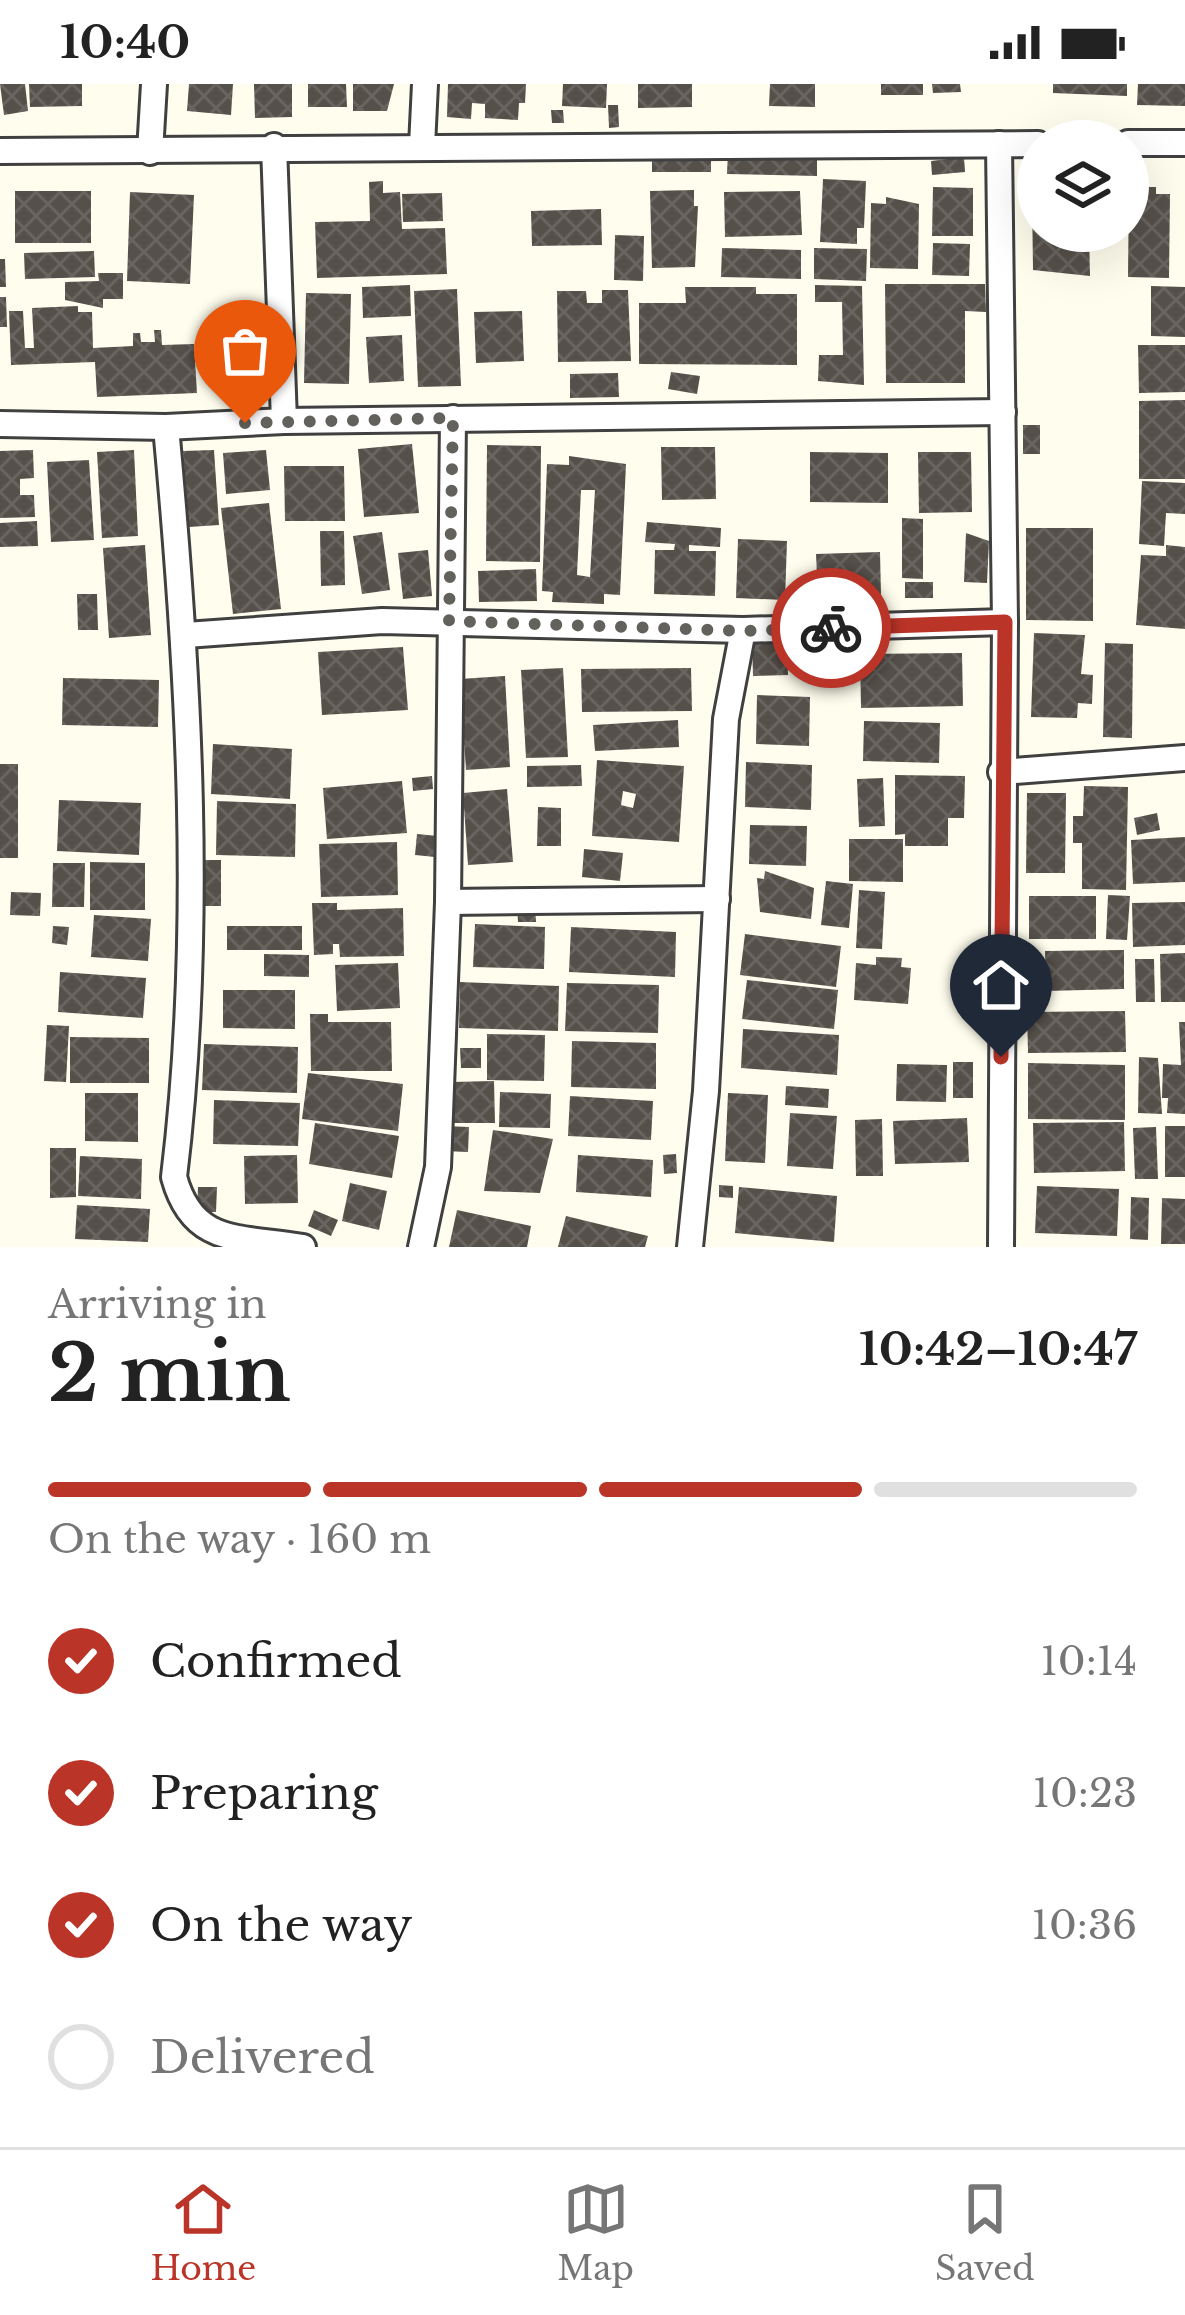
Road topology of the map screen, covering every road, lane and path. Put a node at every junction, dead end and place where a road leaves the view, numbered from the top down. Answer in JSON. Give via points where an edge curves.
{"nodes":[{"id":1,"x":154,"y":84,"type":"edge"},
{"id":2,"x":424,"y":84,"type":"edge"},
{"id":3,"x":1149,"y":143,"type":"edge"},
{"id":4,"x":1185,"y":143,"type":"edge"},
{"id":5,"x":999,"y":144,"type":"junction"},
{"id":6,"x":1017,"y":144,"type":"edge"},
{"id":7,"x":274,"y":146,"type":"junction"},
{"id":8,"x":422,"y":146,"type":"junction"},
{"id":9,"x":0,"y":151,"type":"edge"},
{"id":10,"x":150,"y":152,"type":"junction"},
{"id":11,"x":1003,"y":412,"type":"junction"},
{"id":12,"x":453,"y":418,"type":"junction"},
{"id":13,"x":284,"y":421,"type":"junction"},
{"id":14,"x":0,"y":424,"type":"edge"},
{"id":15,"x":166,"y":427,"type":"junction"},
{"id":16,"x":449,"y":621,"type":"junction"},
{"id":17,"x":1005,"y":622,"type":"junction"},
{"id":18,"x":743,"y":631,"type":"junction"},
{"id":19,"x":186,"y":635,"type":"junction"},
{"id":20,"x":1185,"y":758,"type":"edge"},
{"id":21,"x":1001,"y":772,"type":"junction"},
{"id":22,"x":717,"y":899,"type":"junction"},
{"id":23,"x":448,"y":902,"type":"junction"},
{"id":24,"x":304,"y":1247,"type":"edge"},
{"id":25,"x":421,"y":1247,"type":"edge"},
{"id":26,"x":690,"y":1247,"type":"edge"},
{"id":27,"x":1001,"y":1247,"type":"edge"}],
"edges":[{"from":1,"to":10,"type":"street"},
{"from":2,"to":8,"type":"street"},
{"from":3,"to":4,"type":"street"},
{"from":5,"to":6,"type":"street"},
{"from":5,"to":8,"type":"street"},
{"from":5,"to":11,"type":"street"},
{"from":7,"to":8,"type":"street"},
{"from":7,"to":10,"type":"street"},
{"from":7,"to":13,"type":"street"},
{"from":9,"to":10,"type":"street"},
{"from":11,"to":12,"type":"street"},
{"from":11,"to":17,"type":"street"},
{"from":12,"to":13,"type":"street"},
{"from":12,"to":16,"type":"street"},
{"from":13,"to":15,"type":"street"},
{"from":14,"to":15,"type":"street"},
{"from":15,"to":19,"type":"street"},
{"from":16,"to":18,"type":"street"},
{"from":16,"to":19,"type":"street"},
{"from":16,"to":23,"type":"street"},
{"from":17,"to":18,"type":"street"},
{"from":17,"to":21,"type":"street"},
{"from":18,"to":22,"type":"street","via":[[726,718]]},
{"from":19,"to":24,"type":"street","via":[[188,936],[174,1178],[183,1211],[198,1225]]},
{"from":20,"to":21,"type":"street"},
{"from":21,"to":27,"type":"street"},
{"from":22,"to":23,"type":"street"},
{"from":22,"to":26,"type":"street"},
{"from":23,"to":25,"type":"street","via":[[438,1167]]}]}
